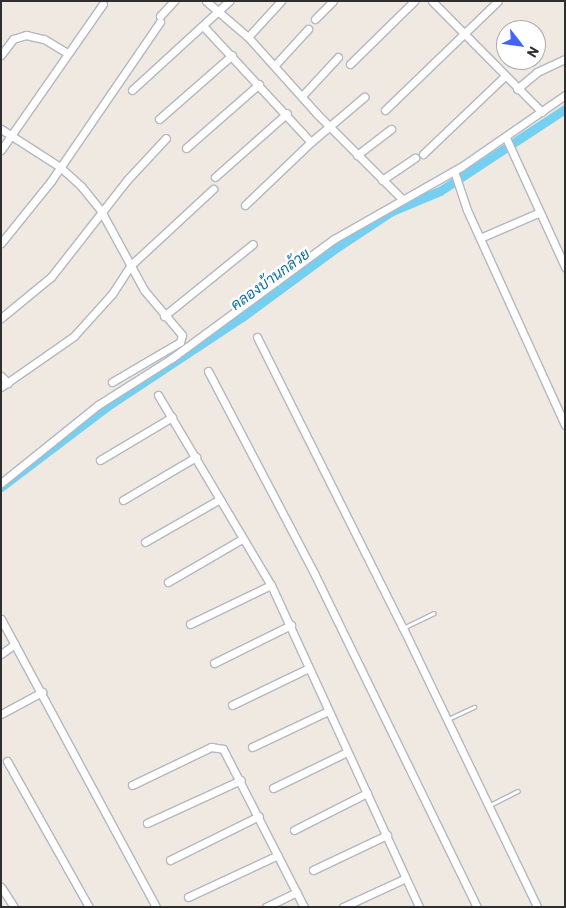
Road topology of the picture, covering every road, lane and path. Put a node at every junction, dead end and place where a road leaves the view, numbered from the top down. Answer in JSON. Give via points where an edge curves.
{"nodes":[{"id":1,"x":174,"y":1,"type":"edge"},
{"id":2,"x":206,"y":1,"type":"edge"},
{"id":3,"x":229,"y":1,"type":"edge"},
{"id":4,"x":281,"y":1,"type":"edge"},
{"id":5,"x":333,"y":1,"type":"edge"},
{"id":6,"x":414,"y":1,"type":"edge"},
{"id":7,"x":432,"y":1,"type":"edge"},
{"id":8,"x":498,"y":1,"type":"edge"},
{"id":9,"x":103,"y":4,"type":"dead end"},
{"id":10,"x":219,"y":12,"type":"junction"},
{"id":11,"x":315,"y":19,"type":"dead end"},
{"id":12,"x":204,"y":27,"type":"junction"},
{"id":13,"x":308,"y":29,"type":"dead end"},
{"id":14,"x":464,"y":34,"type":"junction"},
{"id":15,"x":248,"y":37,"type":"junction"},
{"id":16,"x":67,"y":53,"type":"junction"},
{"id":17,"x":1,"y":54,"type":"edge"},
{"id":18,"x":232,"y":54,"type":"junction"},
{"id":19,"x":338,"y":57,"type":"dead end"},
{"id":20,"x":565,"y":59,"type":"edge"},
{"id":21,"x":350,"y":64,"type":"dead end"},
{"id":22,"x":275,"y":65,"type":"junction"},
{"id":23,"x":505,"y":76,"type":"junction"},
{"id":24,"x":260,"y":84,"type":"junction"},
{"id":25,"x":517,"y":89,"type":"junction"},
{"id":26,"x":132,"y":90,"type":"dead end"},
{"id":27,"x":565,"y":95,"type":"edge"},
{"id":28,"x":302,"y":96,"type":"junction"},
{"id":29,"x":364,"y":97,"type":"dead end"},
{"id":30,"x":386,"y":110,"type":"dead end"},
{"id":31,"x":542,"y":112,"type":"junction"},
{"id":32,"x":287,"y":113,"type":"junction"},
{"id":33,"x":159,"y":119,"type":"dead end"},
{"id":34,"x":328,"y":126,"type":"junction"},
{"id":35,"x":1,"y":129,"type":"edge"},
{"id":36,"x":391,"y":129,"type":"dead end"},
{"id":37,"x":11,"y":136,"type":"junction"},
{"id":38,"x":166,"y":138,"type":"dead end"},
{"id":39,"x":507,"y":140,"type":"junction"},
{"id":40,"x":312,"y":142,"type":"junction"},
{"id":41,"x":186,"y":148,"type":"dead end"},
{"id":42,"x":1,"y":150,"type":"edge"},
{"id":43,"x":423,"y":154,"type":"dead end"},
{"id":44,"x":357,"y":155,"type":"junction"},
{"id":45,"x":415,"y":158,"type":"dead end"},
{"id":46,"x":60,"y":167,"type":"junction"},
{"id":47,"x":453,"y":173,"type":"junction"},
{"id":48,"x":215,"y":177,"type":"dead end"},
{"id":49,"x":382,"y":180,"type":"junction"},
{"id":50,"x":213,"y":189,"type":"dead end"},
{"id":51,"x":402,"y":199,"type":"junction"},
{"id":52,"x":245,"y":205,"type":"dead end"},
{"id":53,"x":101,"y":211,"type":"junction"},
{"id":54,"x":540,"y":212,"type":"junction"},
{"id":55,"x":480,"y":238,"type":"junction"},
{"id":56,"x":1,"y":243,"type":"edge"},
{"id":57,"x":253,"y":244,"type":"dead end"},
{"id":58,"x":131,"y":265,"type":"junction"},
{"id":59,"x":565,"y":267,"type":"edge"},
{"id":60,"x":164,"y":316,"type":"junction"},
{"id":61,"x":1,"y":318,"type":"edge"},
{"id":62,"x":257,"y":337,"type":"dead end"},
{"id":63,"x":208,"y":371,"type":"dead end"},
{"id":64,"x":1,"y":376,"type":"edge"},
{"id":65,"x":112,"y":382,"type":"dead end"},
{"id":66,"x":4,"y":385,"type":"edge"},
{"id":67,"x":158,"y":395,"type":"dead end"},
{"id":68,"x":172,"y":416,"type":"junction"},
{"id":69,"x":565,"y":425,"type":"edge"},
{"id":70,"x":196,"y":457,"type":"junction"},
{"id":71,"x":100,"y":460,"type":"dead end"},
{"id":72,"x":1,"y":483,"type":"edge"},
{"id":73,"x":220,"y":498,"type":"junction"},
{"id":74,"x":123,"y":500,"type":"dead end"},
{"id":75,"x":242,"y":539,"type":"junction"},
{"id":76,"x":145,"y":542,"type":"dead end"},
{"id":77,"x":168,"y":582,"type":"dead end"},
{"id":78,"x":271,"y":585,"type":"junction"},
{"id":79,"x":434,"y":613,"type":"dead end"},
{"id":80,"x":1,"y":619,"type":"edge"},
{"id":81,"x":190,"y":624,"type":"dead end"},
{"id":82,"x":291,"y":625,"type":"junction"},
{"id":83,"x":403,"y":628,"type":"junction"},
{"id":84,"x":16,"y":644,"type":"junction"},
{"id":85,"x":1,"y":654,"type":"edge"},
{"id":86,"x":214,"y":663,"type":"dead end"},
{"id":87,"x":309,"y":668,"type":"junction"},
{"id":88,"x":42,"y":692,"type":"junction"},
{"id":89,"x":232,"y":705,"type":"dead end"},
{"id":90,"x":474,"y":707,"type":"dead end"},
{"id":91,"x":328,"y":710,"type":"junction"},
{"id":92,"x":1,"y":714,"type":"edge"},
{"id":93,"x":448,"y":719,"type":"junction"},
{"id":94,"x":252,"y":747,"type":"dead end"},
{"id":95,"x":348,"y":752,"type":"junction"},
{"id":96,"x":7,"y":761,"type":"dead end"},
{"id":97,"x":241,"y":780,"type":"junction"},
{"id":98,"x":132,"y":786,"type":"dead end"},
{"id":99,"x":273,"y":788,"type":"dead end"},
{"id":100,"x":518,"y":791,"type":"dead end"},
{"id":101,"x":367,"y":793,"type":"junction"},
{"id":102,"x":490,"y":805,"type":"junction"},
{"id":103,"x":259,"y":816,"type":"junction"},
{"id":104,"x":147,"y":823,"type":"dead end"},
{"id":105,"x":294,"y":830,"type":"dead end"},
{"id":106,"x":387,"y":836,"type":"junction"},
{"id":107,"x":278,"y":855,"type":"junction"},
{"id":108,"x":170,"y":860,"type":"dead end"},
{"id":109,"x":313,"y":870,"type":"dead end"},
{"id":110,"x":406,"y":878,"type":"junction"},
{"id":111,"x":1,"y":887,"type":"edge"},
{"id":112,"x":297,"y":892,"type":"junction"},
{"id":113,"x":188,"y":897,"type":"dead end"},
{"id":114,"x":14,"y":907,"type":"edge"},
{"id":115,"x":89,"y":907,"type":"edge"},
{"id":116,"x":156,"y":907,"type":"edge"},
{"id":117,"x":266,"y":907,"type":"edge"},
{"id":118,"x":304,"y":907,"type":"edge"},
{"id":119,"x":343,"y":907,"type":"edge"},
{"id":120,"x":419,"y":907,"type":"edge"},
{"id":121,"x":477,"y":907,"type":"edge"},
{"id":122,"x":537,"y":907,"type":"edge"}],
"edges":[{"from":1,"to":46,"type":"street"},
{"from":2,"to":10,"type":"street"},
{"from":3,"to":10,"type":"street"},
{"from":4,"to":15,"type":"street"},
{"from":5,"to":11,"type":"street"},
{"from":6,"to":21,"type":"street"},
{"from":7,"to":14,"type":"street"},
{"from":8,"to":14,"type":"street"},
{"from":9,"to":16,"type":"street"},
{"from":10,"to":12,"type":"street"},
{"from":10,"to":15,"type":"street"},
{"from":12,"to":18,"type":"street"},
{"from":12,"to":26,"type":"street"},
{"from":13,"to":22,"type":"street"},
{"from":14,"to":23,"type":"street"},
{"from":14,"to":30,"type":"street"},
{"from":15,"to":22,"type":"street"},
{"from":16,"to":17,"type":"street","via":[[44,39],[26,35],[13,39]]},
{"from":16,"to":37,"type":"street"},
{"from":18,"to":24,"type":"street"},
{"from":18,"to":33,"type":"street"},
{"from":19,"to":28,"type":"street"},
{"from":20,"to":25,"type":"street","via":[[538,72]]},
{"from":22,"to":28,"type":"street"},
{"from":23,"to":25,"type":"street"},
{"from":23,"to":43,"type":"street"},
{"from":24,"to":32,"type":"street"},
{"from":24,"to":41,"type":"street"},
{"from":25,"to":31,"type":"street"},
{"from":27,"to":31,"type":"street"},
{"from":28,"to":34,"type":"street"},
{"from":29,"to":34,"type":"street"},
{"from":31,"to":39,"type":"street"},
{"from":32,"to":40,"type":"street"},
{"from":32,"to":48,"type":"street"},
{"from":34,"to":40,"type":"street"},
{"from":34,"to":44,"type":"street"},
{"from":35,"to":37,"type":"street"},
{"from":36,"to":44,"type":"street"},
{"from":37,"to":42,"type":"street"},
{"from":37,"to":46,"type":"street"},
{"from":38,"to":53,"type":"street"},
{"from":39,"to":47,"type":"street"},
{"from":39,"to":54,"type":"street"},
{"from":40,"to":52,"type":"street"},
{"from":44,"to":49,"type":"street"},
{"from":45,"to":49,"type":"street"},
{"from":46,"to":53,"type":"street"},
{"from":46,"to":56,"type":"street"},
{"from":47,"to":51,"type":"street"},
{"from":47,"to":55,"type":"street"},
{"from":49,"to":51,"type":"street"},
{"from":50,"to":58,"type":"street"},
{"from":51,"to":72,"type":"street","via":[[334,239],[172,358],[98,405]]},
{"from":53,"to":58,"type":"street"},
{"from":53,"to":61,"type":"street","via":[[51,277]]},
{"from":54,"to":55,"type":"street"},
{"from":54,"to":59,"type":"street"},
{"from":55,"to":69,"type":"street"},
{"from":57,"to":60,"type":"street"},
{"from":58,"to":60,"type":"street","via":[[144,290]]},
{"from":58,"to":66,"type":"street","via":[[112,294],[74,336]]},
{"from":60,"to":65,"type":"street","via":[[180,330],[180,342]]},
{"from":62,"to":83,"type":"street"},
{"from":63,"to":121,"type":"street","via":[[320,584]]},
{"from":64,"to":66,"type":"street"},
{"from":67,"to":68,"type":"street"},
{"from":68,"to":70,"type":"street"},
{"from":68,"to":71,"type":"street"},
{"from":70,"to":73,"type":"street"},
{"from":70,"to":74,"type":"street"},
{"from":73,"to":75,"type":"street"},
{"from":73,"to":76,"type":"street"},
{"from":75,"to":77,"type":"street"},
{"from":75,"to":78,"type":"street"},
{"from":78,"to":81,"type":"street"},
{"from":78,"to":82,"type":"street"},
{"from":79,"to":83,"type":"lane"},
{"from":80,"to":84,"type":"street"},
{"from":82,"to":86,"type":"street"},
{"from":82,"to":87,"type":"street"},
{"from":83,"to":93,"type":"street"},
{"from":84,"to":85,"type":"street"},
{"from":84,"to":88,"type":"street"},
{"from":87,"to":89,"type":"street"},
{"from":87,"to":91,"type":"street"},
{"from":88,"to":92,"type":"street"},
{"from":88,"to":116,"type":"street"},
{"from":90,"to":93,"type":"lane"},
{"from":91,"to":94,"type":"street"},
{"from":91,"to":95,"type":"street"},
{"from":93,"to":102,"type":"street"},
{"from":95,"to":99,"type":"street"},
{"from":95,"to":101,"type":"street"},
{"from":96,"to":115,"type":"street"},
{"from":97,"to":98,"type":"street","via":[[225,750],[216,746]]},
{"from":97,"to":103,"type":"street"},
{"from":97,"to":104,"type":"street"},
{"from":100,"to":102,"type":"lane"},
{"from":101,"to":105,"type":"street"},
{"from":101,"to":106,"type":"street"},
{"from":102,"to":122,"type":"street"},
{"from":103,"to":107,"type":"street"},
{"from":103,"to":108,"type":"street"},
{"from":106,"to":109,"type":"street"},
{"from":106,"to":110,"type":"street"},
{"from":107,"to":112,"type":"street"},
{"from":107,"to":113,"type":"street"},
{"from":110,"to":119,"type":"street"},
{"from":110,"to":120,"type":"street"},
{"from":111,"to":114,"type":"street"},
{"from":112,"to":117,"type":"street"},
{"from":112,"to":118,"type":"street"}]}
